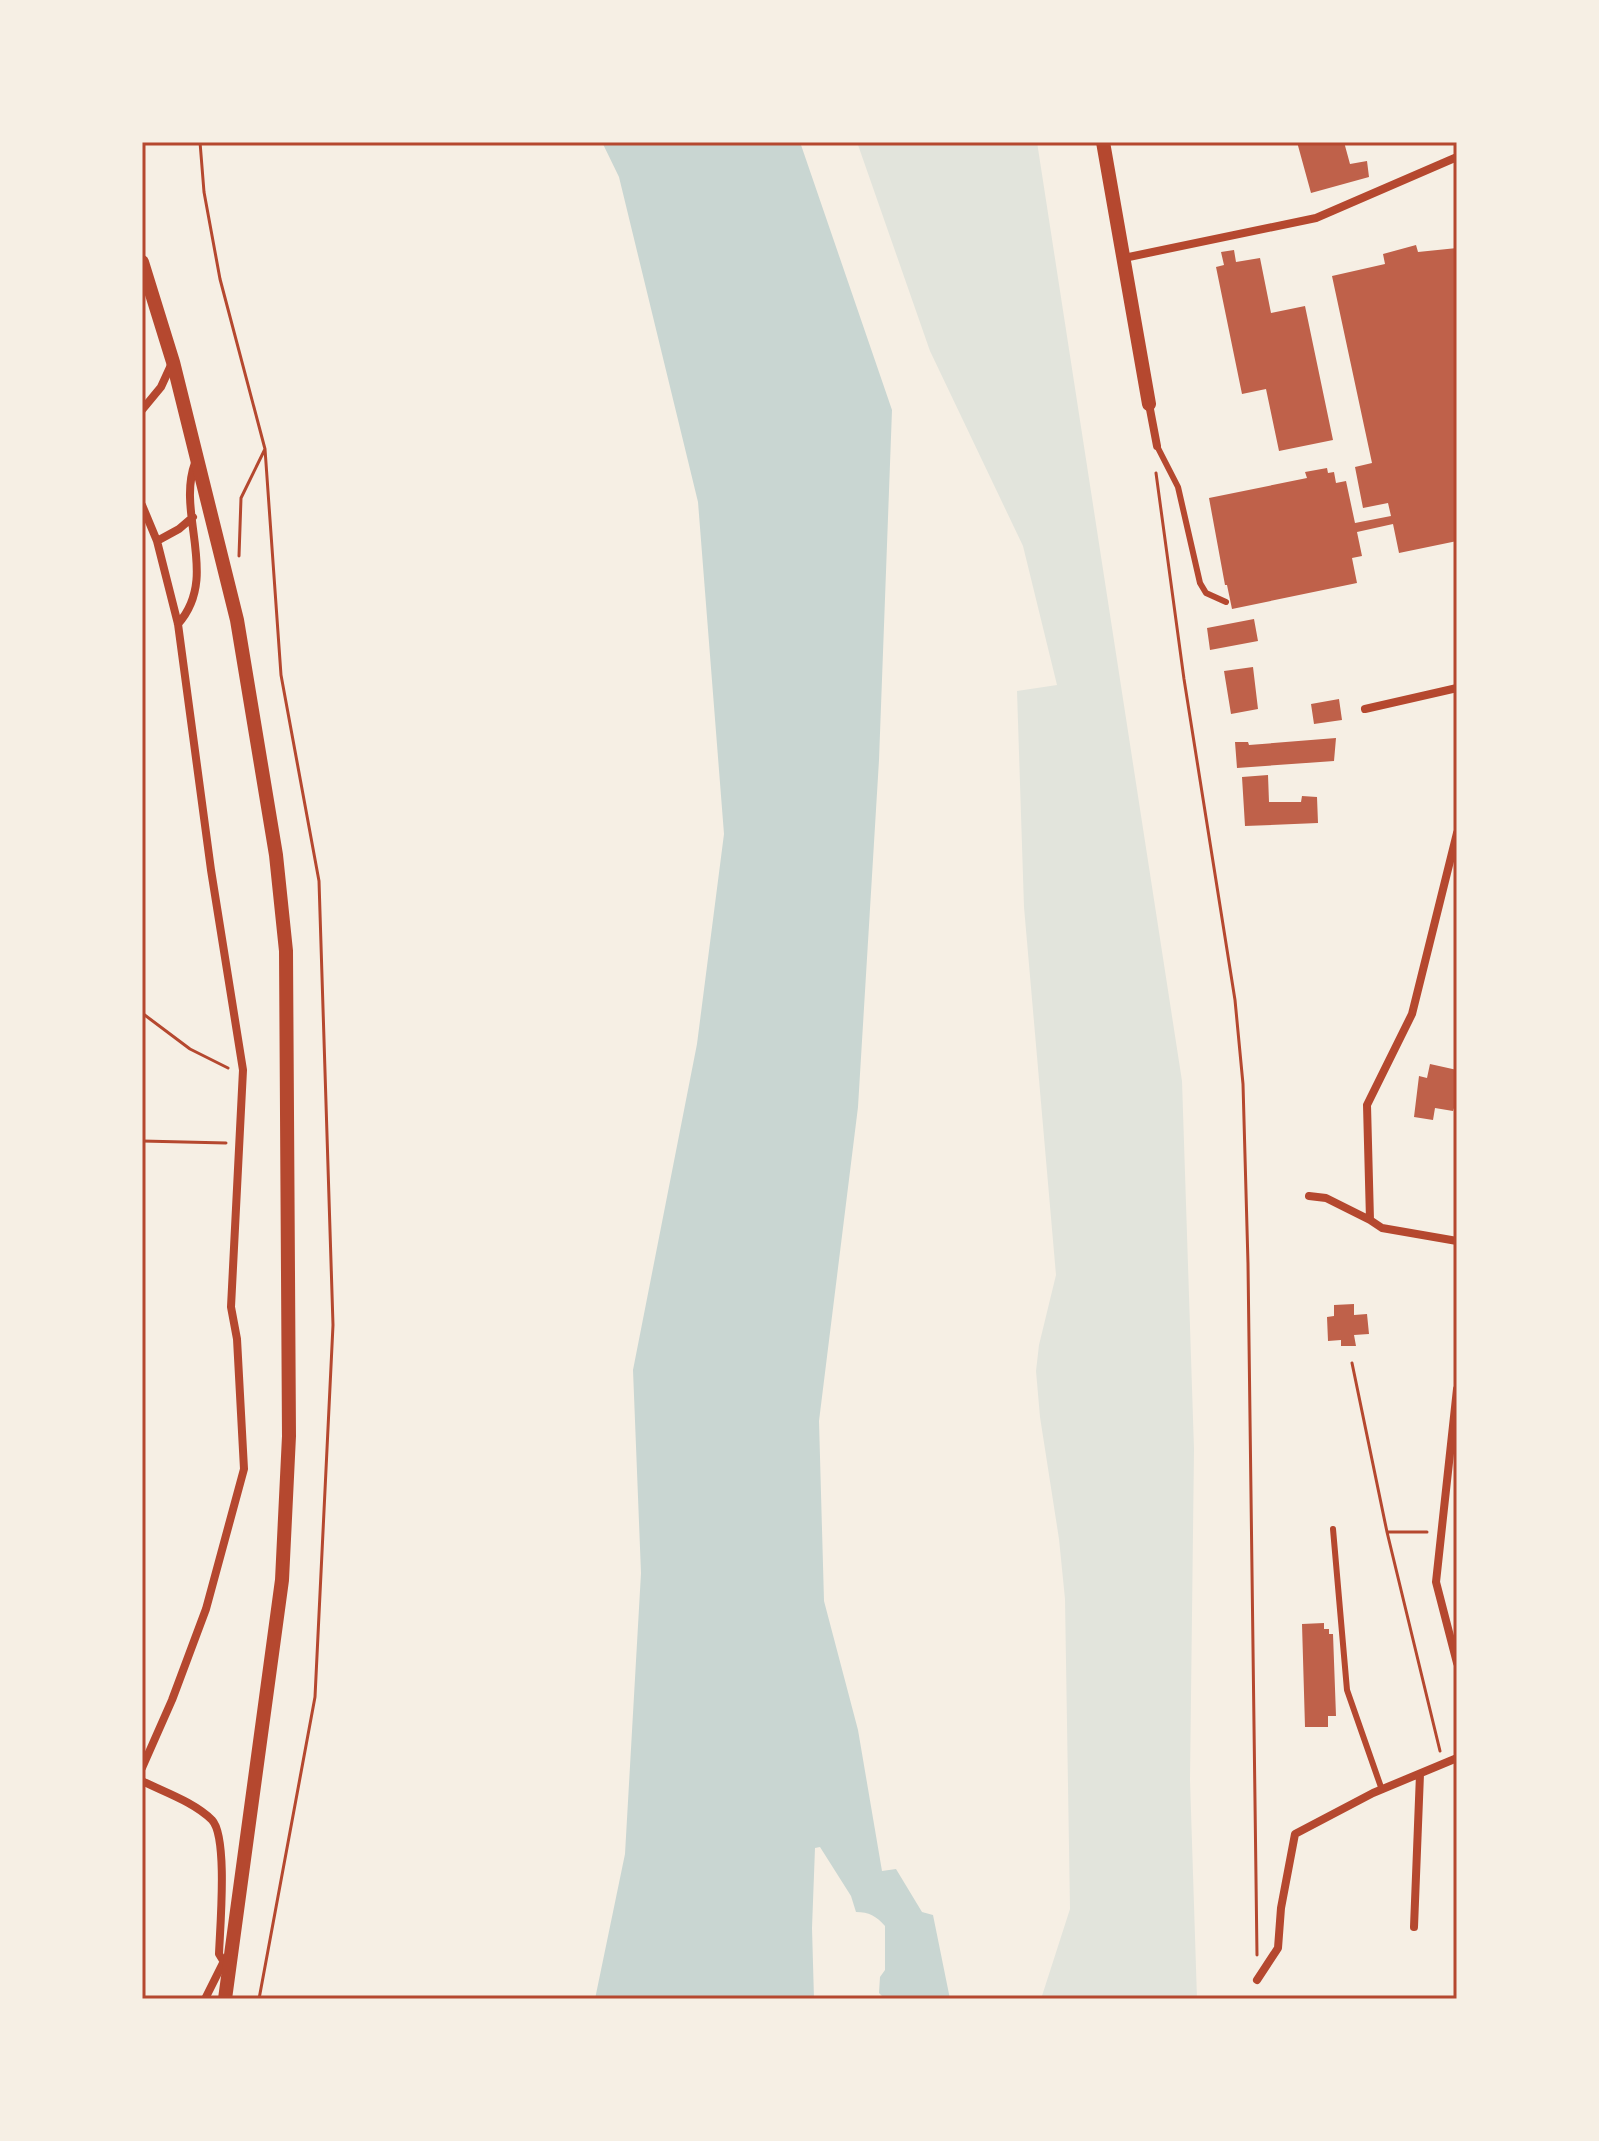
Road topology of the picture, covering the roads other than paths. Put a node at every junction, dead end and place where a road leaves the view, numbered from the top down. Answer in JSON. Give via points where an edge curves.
{"nodes":[{"id":1,"x":1103,"y":142,"type":"edge"},
{"id":2,"x":1457,"y":157,"type":"edge"},
{"id":3,"x":1124,"y":258,"type":"junction"},
{"id":4,"x":142,"y":262,"type":"edge"},
{"id":5,"x":173,"y":362,"type":"junction"},
{"id":6,"x":1149,"y":404,"type":"joint"},
{"id":7,"x":142,"y":410,"type":"edge"},
{"id":8,"x":1157,"y":446,"type":"joint"},
{"id":9,"x":197,"y":458,"type":"junction"},
{"id":10,"x":142,"y":505,"type":"edge"},
{"id":11,"x":193,"y":517,"type":"junction"},
{"id":12,"x":157,"y":541,"type":"junction"},
{"id":13,"x":1226,"y":602,"type":"dead end"},
{"id":14,"x":178,"y":624,"type":"junction"},
{"id":15,"x":1457,"y":688,"type":"edge"},
{"id":16,"x":1365,"y":709,"type":"dead end"},
{"id":17,"x":1457,"y":833,"type":"edge"},
{"id":18,"x":1309,"y":1196,"type":"dead end"},
{"id":19,"x":1370,"y":1220,"type":"junction"},
{"id":20,"x":1457,"y":1241,"type":"edge"},
{"id":21,"x":1457,"y":1389,"type":"edge"},
{"id":22,"x":1333,"y":1529,"type":"dead end"},
{"id":23,"x":1457,"y":1663,"type":"edge"},
{"id":24,"x":1457,"y":1758,"type":"edge"},
{"id":25,"x":142,"y":1768,"type":"edge"},
{"id":26,"x":1420,"y":1774,"type":"junction"},
{"id":27,"x":142,"y":1781,"type":"edge"},
{"id":28,"x":1382,"y":1790,"type":"junction"},
{"id":29,"x":1414,"y":1927,"type":"dead end"},
{"id":30,"x":227,"y":1966,"type":"junction"},
{"id":31,"x":1257,"y":1980,"type":"road end"},
{"id":32,"x":205,"y":1999,"type":"edge"},
{"id":33,"x":225,"y":1999,"type":"edge"}],
"edges":[{"from":1,"to":3,"type":"street"},
{"from":2,"to":3,"type":"street","via":[[1316,218]]},
{"from":3,"to":6,"type":"street"},
{"from":4,"to":5,"type":"street"},
{"from":5,"to":7,"type":"street"},
{"from":5,"to":9,"type":"street"},
{"from":6,"to":8,"type":"street"},
{"from":8,"to":13,"type":"lane","via":[[1178,487],[1200,583],[1206,593]]},
{"from":9,"to":11,"type":"street","via":[[191,483]]},
{"from":9,"to":30,"type":"street","via":[[237,620],[276,855],[286,951],[289,1436],[283,1566]]},
{"from":10,"to":12,"type":"street"},
{"from":11,"to":12,"type":"street"},
{"from":11,"to":14,"type":"street","via":[[198,576],[189,611]]},
{"from":12,"to":14,"type":"street"},
{"from":14,"to":25,"type":"street","via":[[243,1075],[231,1307],[244,1469],[206,1609]]},
{"from":15,"to":16,"type":"street"},
{"from":17,"to":19,"type":"street","via":[[1412,1014],[1367,1105]]},
{"from":18,"to":19,"type":"street","via":[[1326,1198]]},
{"from":19,"to":20,"type":"street","via":[[1382,1228]]},
{"from":21,"to":23,"type":"street","via":[[1436,1582]]},
{"from":22,"to":28,"type":"lane","via":[[1347,1690]]},
{"from":24,"to":26,"type":"street"},
{"from":26,"to":28,"type":"street"},
{"from":26,"to":29,"type":"street"},
{"from":27,"to":30,"type":"street","via":[[215,1823],[221,1847],[219,1954]]},
{"from":28,"to":31,"type":"street","via":[[1295,1834],[1278,1948]]},
{"from":30,"to":32,"type":"street"},
{"from":30,"to":33,"type":"street"}]}
